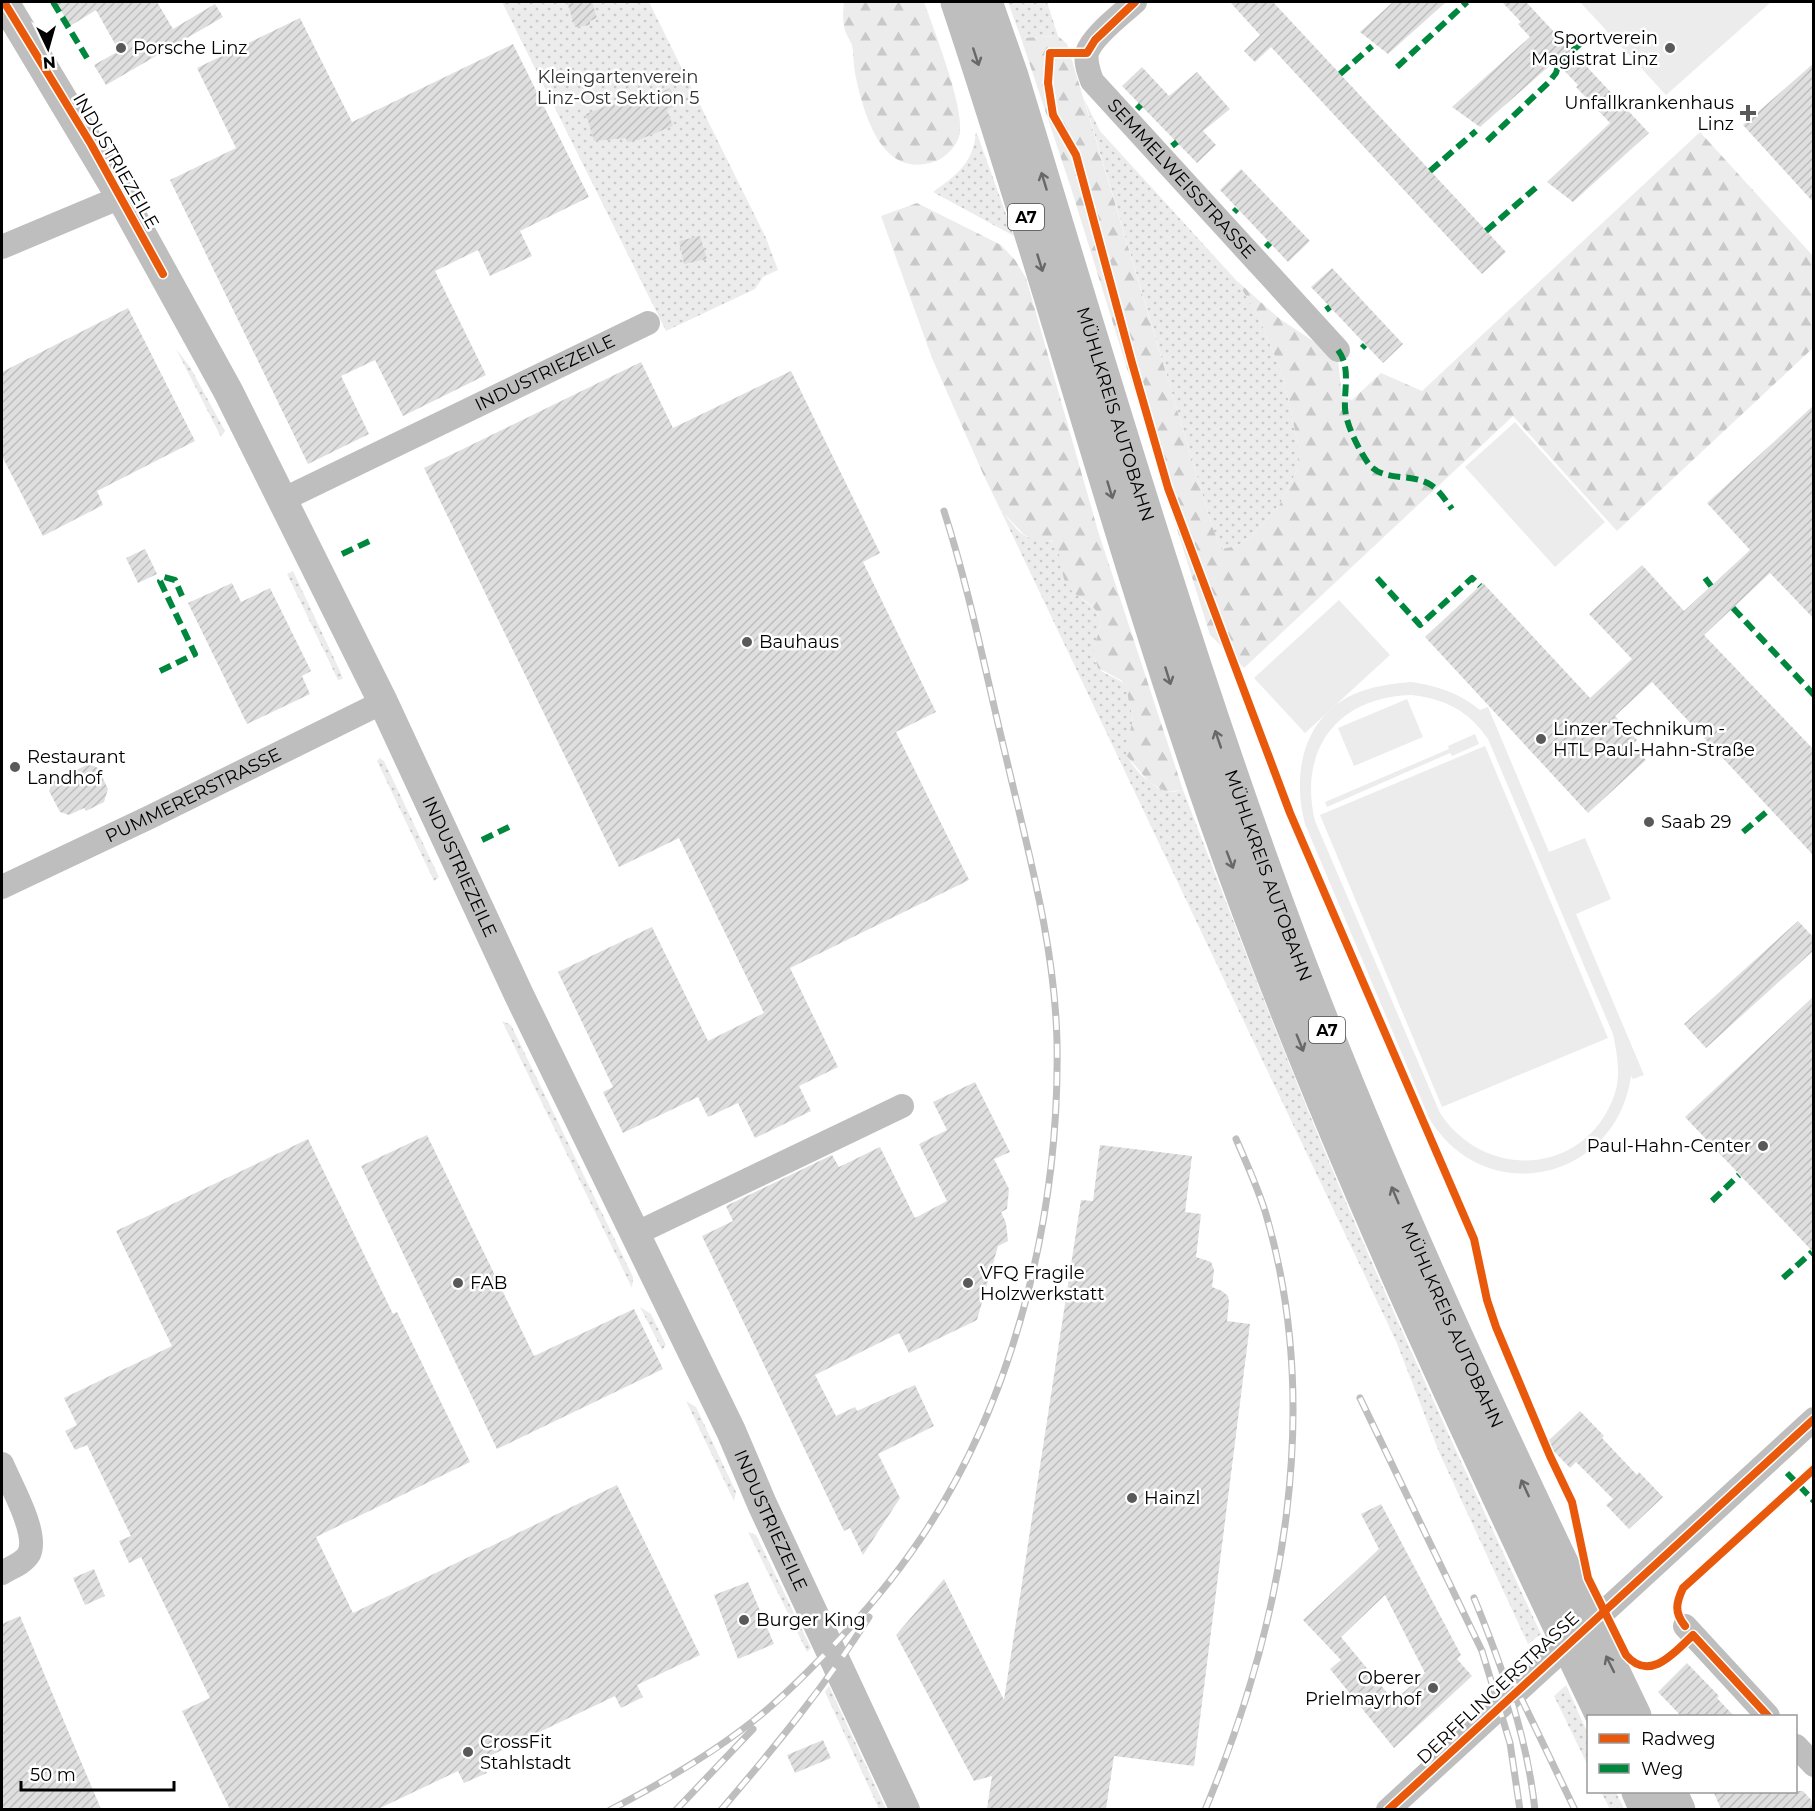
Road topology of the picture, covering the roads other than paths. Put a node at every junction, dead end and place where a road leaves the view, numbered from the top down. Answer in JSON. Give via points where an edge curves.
{"nodes":[{"id":1,"x":4,"y":2,"type":"edge"},
{"id":2,"x":957,"y":2,"type":"edge"},
{"id":3,"x":986,"y":2,"type":"edge"},
{"id":4,"x":1135,"y":2,"type":"edge"},
{"id":5,"x":121,"y":197,"type":"junction"},
{"id":6,"x":2,"y":247,"type":"edge"},
{"id":7,"x":648,"y":323,"type":"dead end"},
{"id":8,"x":1338,"y":350,"type":"dead end"},
{"id":9,"x":282,"y":500,"type":"junction"},
{"id":10,"x":383,"y":702,"type":"junction"},
{"id":11,"x":2,"y":887,"type":"edge"},
{"id":12,"x":902,"y":1106,"type":"dead end"},
{"id":13,"x":635,"y":1234,"type":"junction"},
{"id":14,"x":1814,"y":1419,"type":"edge"},
{"id":15,"x":2,"y":1464,"type":"edge"},
{"id":16,"x":2,"y":1573,"type":"edge"},
{"id":17,"x":1684,"y":1626,"type":"dead end"},
{"id":18,"x":1602,"y":1715,"type":"edge"},
{"id":19,"x":1635,"y":1715,"type":"edge"},
{"id":20,"x":1767,"y":1715,"type":"edge"},
{"id":21,"x":1797,"y":1747,"type":"edge"},
{"id":22,"x":1814,"y":1765,"type":"edge"},
{"id":23,"x":1639,"y":1793,"type":"edge"},
{"id":24,"x":1672,"y":1793,"type":"edge"},
{"id":25,"x":905,"y":1809,"type":"edge"},
{"id":26,"x":1388,"y":1809,"type":"edge"},
{"id":27,"x":1646,"y":1809,"type":"edge"},
{"id":28,"x":1679,"y":1809,"type":"edge"}],
"edges":[{"from":1,"to":5,"type":"main road","name":"INDUSTRIEZEILE"},
{"from":2,"to":18,"type":"highway","name":"MÜHLKREIS AUTOBAHN","number":"A7","one_way":true,"via":[[1174,695],[1259,938],[1433,1357]]},
{"from":19,"to":3,"type":"highway","name":"MÜHLKREIS AUTOBAHN","number":"A7","one_way":true,"via":[[1466,1359],[1352,1094],[1281,913],[1216,734]]},
{"from":4,"to":8,"type":"street","name":"SEMMELWEISSTRASSE","via":[[1091,47],[1087,67],[1092,81]]},
{"from":5,"to":6,"type":"street"},
{"from":5,"to":9,"type":"main road","name":"INDUSTRIEZEILE","via":[[228,391]]},
{"from":7,"to":9,"type":"street","name":"INDUSTRIEZEILE"},
{"from":9,"to":10,"type":"main road","name":"INDUSTRIEZEILE"},
{"from":10,"to":11,"type":"street","name":"PUMMERERSTRASSE"},
{"from":10,"to":13,"type":"main road","name":"INDUSTRIEZEILE"},
{"from":12,"to":13,"type":"street"},
{"from":13,"to":25,"type":"main road","name":"INDUSTRIEZEILE"},
{"from":14,"to":26,"type":"street","name":"DERFFLINGERSTRASSE"},
{"from":15,"to":16,"type":"street","via":[[31,1538],[28,1554]]},
{"from":17,"to":20,"type":"street"},
{"from":21,"to":22,"type":"street"},
{"from":23,"to":27,"type":"highway"},
{"from":24,"to":28,"type":"highway"}]}
